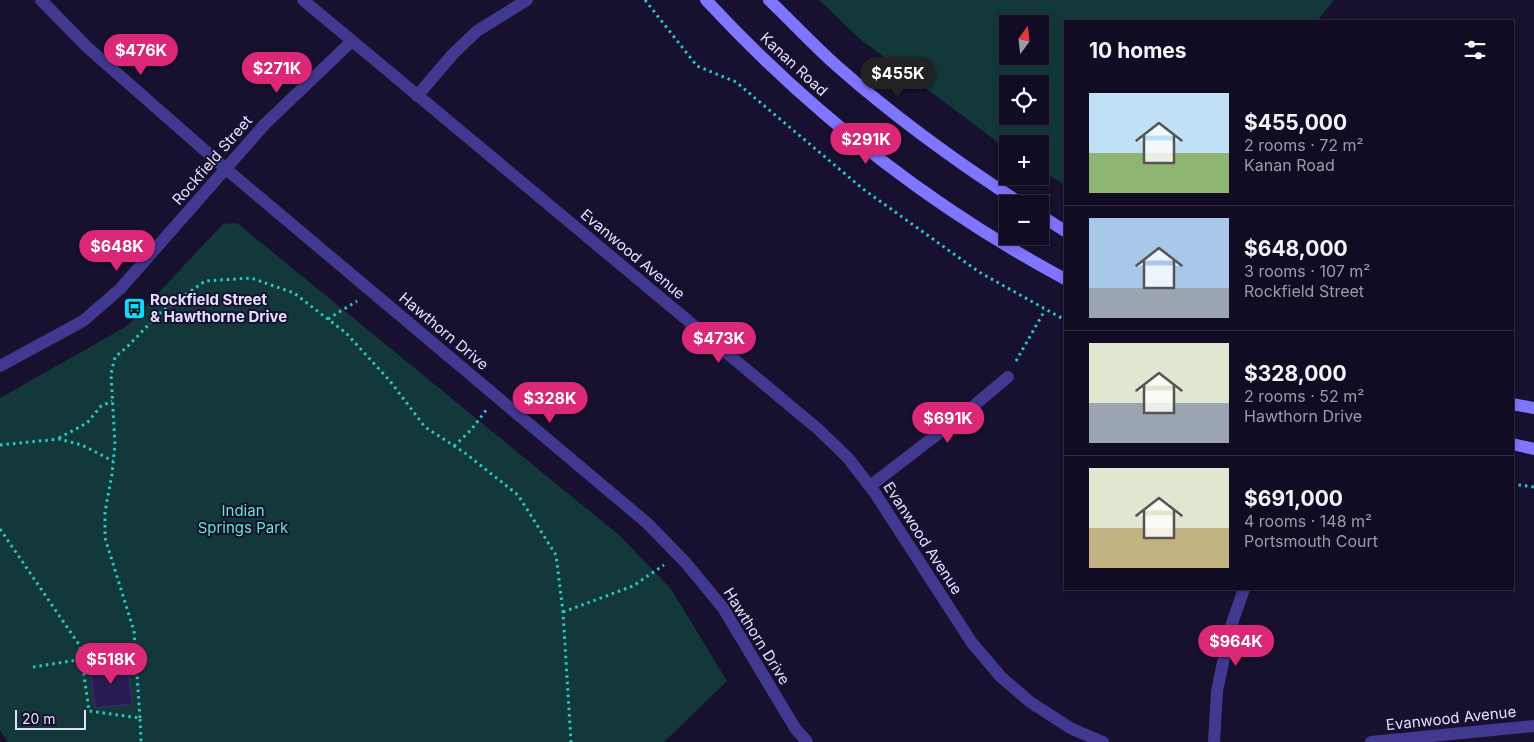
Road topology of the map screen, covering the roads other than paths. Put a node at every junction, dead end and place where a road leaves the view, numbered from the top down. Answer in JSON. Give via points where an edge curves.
{"nodes":[{"id":1,"x":41,"y":0,"type":"edge"},
{"id":2,"x":303,"y":0,"type":"edge"},
{"id":3,"x":527,"y":0,"type":"edge"},
{"id":4,"x":706,"y":0,"type":"edge"},
{"id":5,"x":769,"y":0,"type":"edge"},
{"id":6,"x":352,"y":42,"type":"junction"},
{"id":7,"x":417,"y":96,"type":"junction"},
{"id":8,"x":226,"y":169,"type":"junction"},
{"id":9,"x":1008,"y":195,"type":"edge"},
{"id":10,"x":1049,"y":221,"type":"edge"},
{"id":11,"x":1064,"y":230,"type":"edge"},
{"id":12,"x":1064,"y":278,"type":"edge"},
{"id":13,"x":0,"y":366,"type":"edge"},
{"id":14,"x":1008,"y":377,"type":"road end"},
{"id":15,"x":1514,"y":404,"type":"edge"},
{"id":16,"x":1534,"y":408,"type":"edge"},
{"id":17,"x":1514,"y":444,"type":"edge"},
{"id":18,"x":1534,"y":449,"type":"edge"},
{"id":19,"x":870,"y":486,"type":"junction"},
{"id":20,"x":1244,"y":590,"type":"edge"},
{"id":21,"x":1534,"y":726,"type":"edge"},
{"id":22,"x":807,"y":742,"type":"edge"},
{"id":23,"x":1103,"y":742,"type":"edge"},
{"id":24,"x":1214,"y":742,"type":"edge"},
{"id":25,"x":1371,"y":742,"type":"edge"}],
"edges":[{"from":1,"to":8,"type":"street","name":"Hawthorn Drive","via":[[87,47]]},
{"from":2,"to":6,"type":"street","name":"Evanwood Avenue"},
{"from":3,"to":7,"type":"street","via":[[477,30]]},
{"from":4,"to":12,"type":"main road","name":"Kanan Road","via":[[809,102],[879,158],[959,215]]},
{"from":5,"to":9,"type":"main road","name":"Kanan Road","via":[[837,66],[905,122]]},
{"from":6,"to":7,"type":"street","name":"Evanwood Avenue"},
{"from":6,"to":8,"type":"street","name":"Rockfield Street","via":[[265,124]]},
{"from":7,"to":19,"type":"street","name":"Evanwood Avenue","via":[[818,429],[848,458]]},
{"from":8,"to":13,"type":"street","name":"Rockfield Street","via":[[112,295],[83,321]]},
{"from":8,"to":22,"type":"street","name":"Hawthorn Drive","via":[[647,523],[723,608],[795,728]]},
{"from":10,"to":11,"type":"main road"},
{"from":14,"to":19,"type":"street"},
{"from":15,"to":16,"type":"main road"},
{"from":17,"to":18,"type":"main road"},
{"from":19,"to":23,"type":"street","name":"Evanwood Avenue","via":[[972,643],[1002,677],[1030,702],[1072,729]]},
{"from":20,"to":24,"type":"street","via":[[1230,629],[1217,691]]},
{"from":21,"to":25,"type":"street","name":"Evanwood Avenue"}]}
